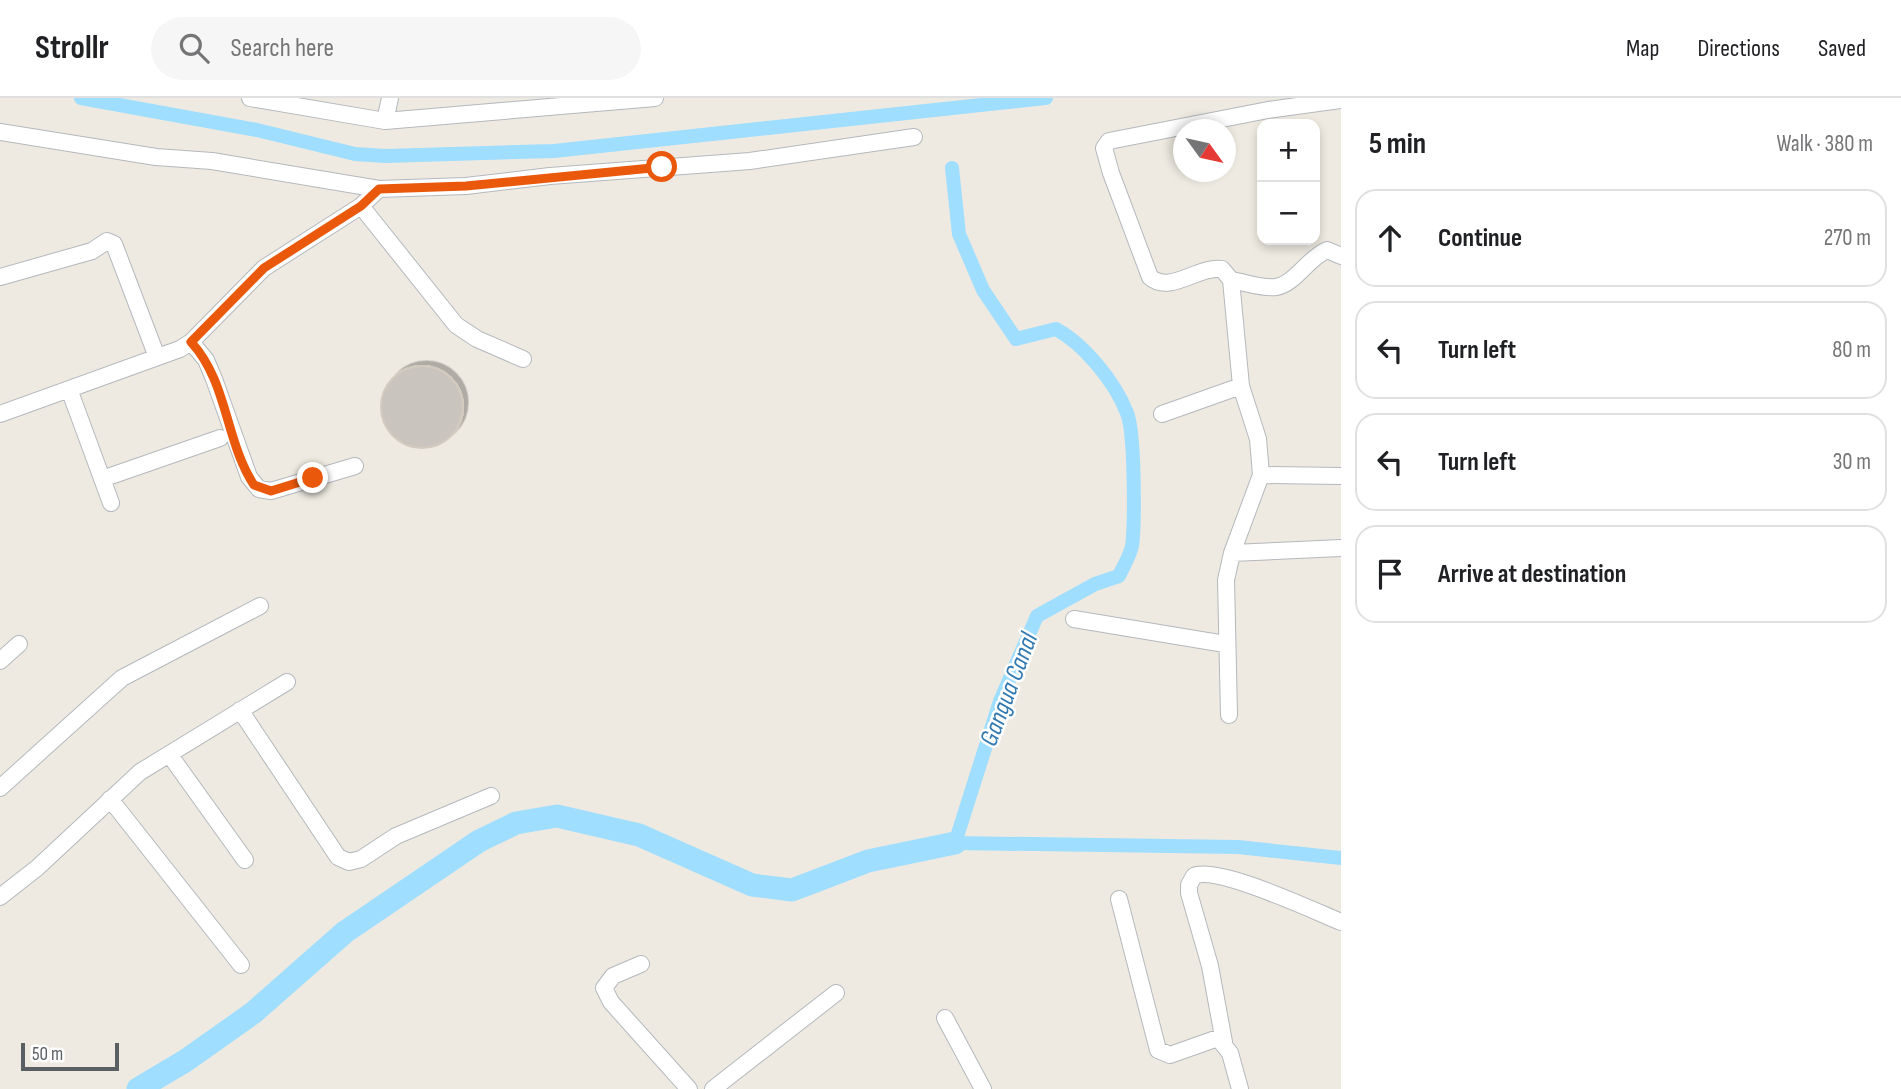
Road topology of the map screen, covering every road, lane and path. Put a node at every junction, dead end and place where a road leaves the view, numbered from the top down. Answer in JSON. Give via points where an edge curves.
{"nodes":[{"id":1,"x":250,"y":98,"type":"edge"},
{"id":2,"x":348,"y":98,"type":"edge"},
{"id":3,"x":390,"y":98,"type":"edge"},
{"id":4,"x":656,"y":98,"type":"edge"},
{"id":5,"x":1341,"y":100,"type":"edge"},
{"id":6,"x":349,"y":115,"type":"junction"},
{"id":7,"x":385,"y":121,"type":"junction"},
{"id":8,"x":0,"y":132,"type":"edge"},
{"id":9,"x":914,"y":137,"type":"dead end"},
{"id":10,"x":379,"y":189,"type":"junction"},
{"id":11,"x":361,"y":206,"type":"junction"},
{"id":12,"x":1341,"y":256,"type":"edge"},
{"id":13,"x":0,"y":277,"type":"edge"},
{"id":14,"x":1231,"y":280,"type":"junction"},
{"id":15,"x":191,"y":342,"type":"junction"},
{"id":16,"x":157,"y":357,"type":"junction"},
{"id":17,"x":523,"y":359,"type":"dead end"},
{"id":18,"x":1241,"y":386,"type":"junction"},
{"id":19,"x":69,"y":389,"type":"junction"},
{"id":20,"x":0,"y":414,"type":"edge"},
{"id":21,"x":1161,"y":414,"type":"dead end"},
{"id":22,"x":220,"y":438,"type":"dead end"},
{"id":23,"x":355,"y":466,"type":"dead end"},
{"id":24,"x":1261,"y":475,"type":"junction"},
{"id":25,"x":1341,"y":476,"type":"edge"},
{"id":26,"x":102,"y":479,"type":"junction"},
{"id":27,"x":111,"y":503,"type":"dead end"},
{"id":28,"x":1341,"y":548,"type":"edge"},
{"id":29,"x":1232,"y":553,"type":"junction"},
{"id":30,"x":260,"y":606,"type":"dead end"},
{"id":31,"x":1074,"y":619,"type":"dead end"},
{"id":32,"x":1225,"y":643,"type":"junction"},
{"id":33,"x":19,"y":644,"type":"dead end"},
{"id":34,"x":0,"y":660,"type":"edge"},
{"id":35,"x":287,"y":682,"type":"dead end"},
{"id":36,"x":240,"y":710,"type":"junction"},
{"id":37,"x":1229,"y":715,"type":"dead end"},
{"id":38,"x":169,"y":754,"type":"junction"},
{"id":39,"x":0,"y":789,"type":"edge"},
{"id":40,"x":491,"y":796,"type":"dead end"},
{"id":41,"x":110,"y":799,"type":"junction"},
{"id":42,"x":245,"y":860,"type":"dead end"},
{"id":43,"x":0,"y":897,"type":"edge"},
{"id":44,"x":1119,"y":899,"type":"dead end"},
{"id":45,"x":1341,"y":922,"type":"edge"},
{"id":46,"x":641,"y":964,"type":"dead end"},
{"id":47,"x":241,"y":965,"type":"dead end"},
{"id":48,"x":836,"y":993,"type":"dead end"},
{"id":49,"x":945,"y":1018,"type":"dead end"},
{"id":50,"x":1224,"y":1042,"type":"junction"},
{"id":51,"x":689,"y":1089,"type":"edge"},
{"id":52,"x":713,"y":1089,"type":"edge"},
{"id":53,"x":983,"y":1089,"type":"edge"},
{"id":54,"x":1240,"y":1089,"type":"edge"}],
"edges":[{"from":1,"to":6,"type":"street"},
{"from":2,"to":6,"type":"street"},
{"from":3,"to":7,"type":"street"},
{"from":4,"to":7,"type":"street"},
{"from":5,"to":14,"type":"street","via":[[1164,129],[1105,145],[1150,277],[1167,283],[1214,268],[1222,269]]},
{"from":6,"to":7,"type":"street"},
{"from":8,"to":10,"type":"street"},
{"from":9,"to":10,"type":"street","via":[[750,161],[466,186]]},
{"from":10,"to":11,"type":"street"},
{"from":11,"to":15,"type":"street","via":[[264,268]]},
{"from":11,"to":17,"type":"street","via":[[456,325]]},
{"from":12,"to":14,"type":"street","via":[[1327,250],[1318,254],[1286,283],[1275,287]]},
{"from":13,"to":16,"type":"street","via":[[92,251],[107,241],[114,244]]},
{"from":14,"to":18,"type":"street"},
{"from":15,"to":16,"type":"street"},
{"from":15,"to":23,"type":"street","via":[[206,360],[245,467],[259,489],[271,491]]},
{"from":16,"to":19,"type":"street"},
{"from":18,"to":21,"type":"street"},
{"from":18,"to":24,"type":"street","via":[[1258,439]]},
{"from":19,"to":20,"type":"street"},
{"from":19,"to":26,"type":"street"},
{"from":22,"to":26,"type":"street"},
{"from":24,"to":25,"type":"street"},
{"from":24,"to":29,"type":"street"},
{"from":26,"to":27,"type":"street"},
{"from":28,"to":29,"type":"street"},
{"from":29,"to":32,"type":"street","via":[[1226,580]]},
{"from":30,"to":39,"type":"street","via":[[122,678]]},
{"from":31,"to":32,"type":"street"},
{"from":32,"to":37,"type":"street"},
{"from":33,"to":34,"type":"street"},
{"from":35,"to":36,"type":"street"},
{"from":36,"to":38,"type":"street"},
{"from":36,"to":40,"type":"street","via":[[277,770],[345,861],[361,859],[396,836]]},
{"from":38,"to":41,"type":"street"},
{"from":38,"to":42,"type":"street"},
{"from":41,"to":43,"type":"street"},
{"from":41,"to":47,"type":"street"},
{"from":44,"to":50,"type":"street","via":[[1158,1050],[1170,1055],[1211,1039]]},
{"from":45,"to":50,"type":"street","via":[[1242,882],[1212,874],[1194,876],[1189,893],[1210,966]]},
{"from":46,"to":51,"type":"street","via":[[613,976],[604,988],[611,1002]]},
{"from":48,"to":52,"type":"street"},
{"from":49,"to":53,"type":"street"},
{"from":50,"to":54,"type":"street"}]}
